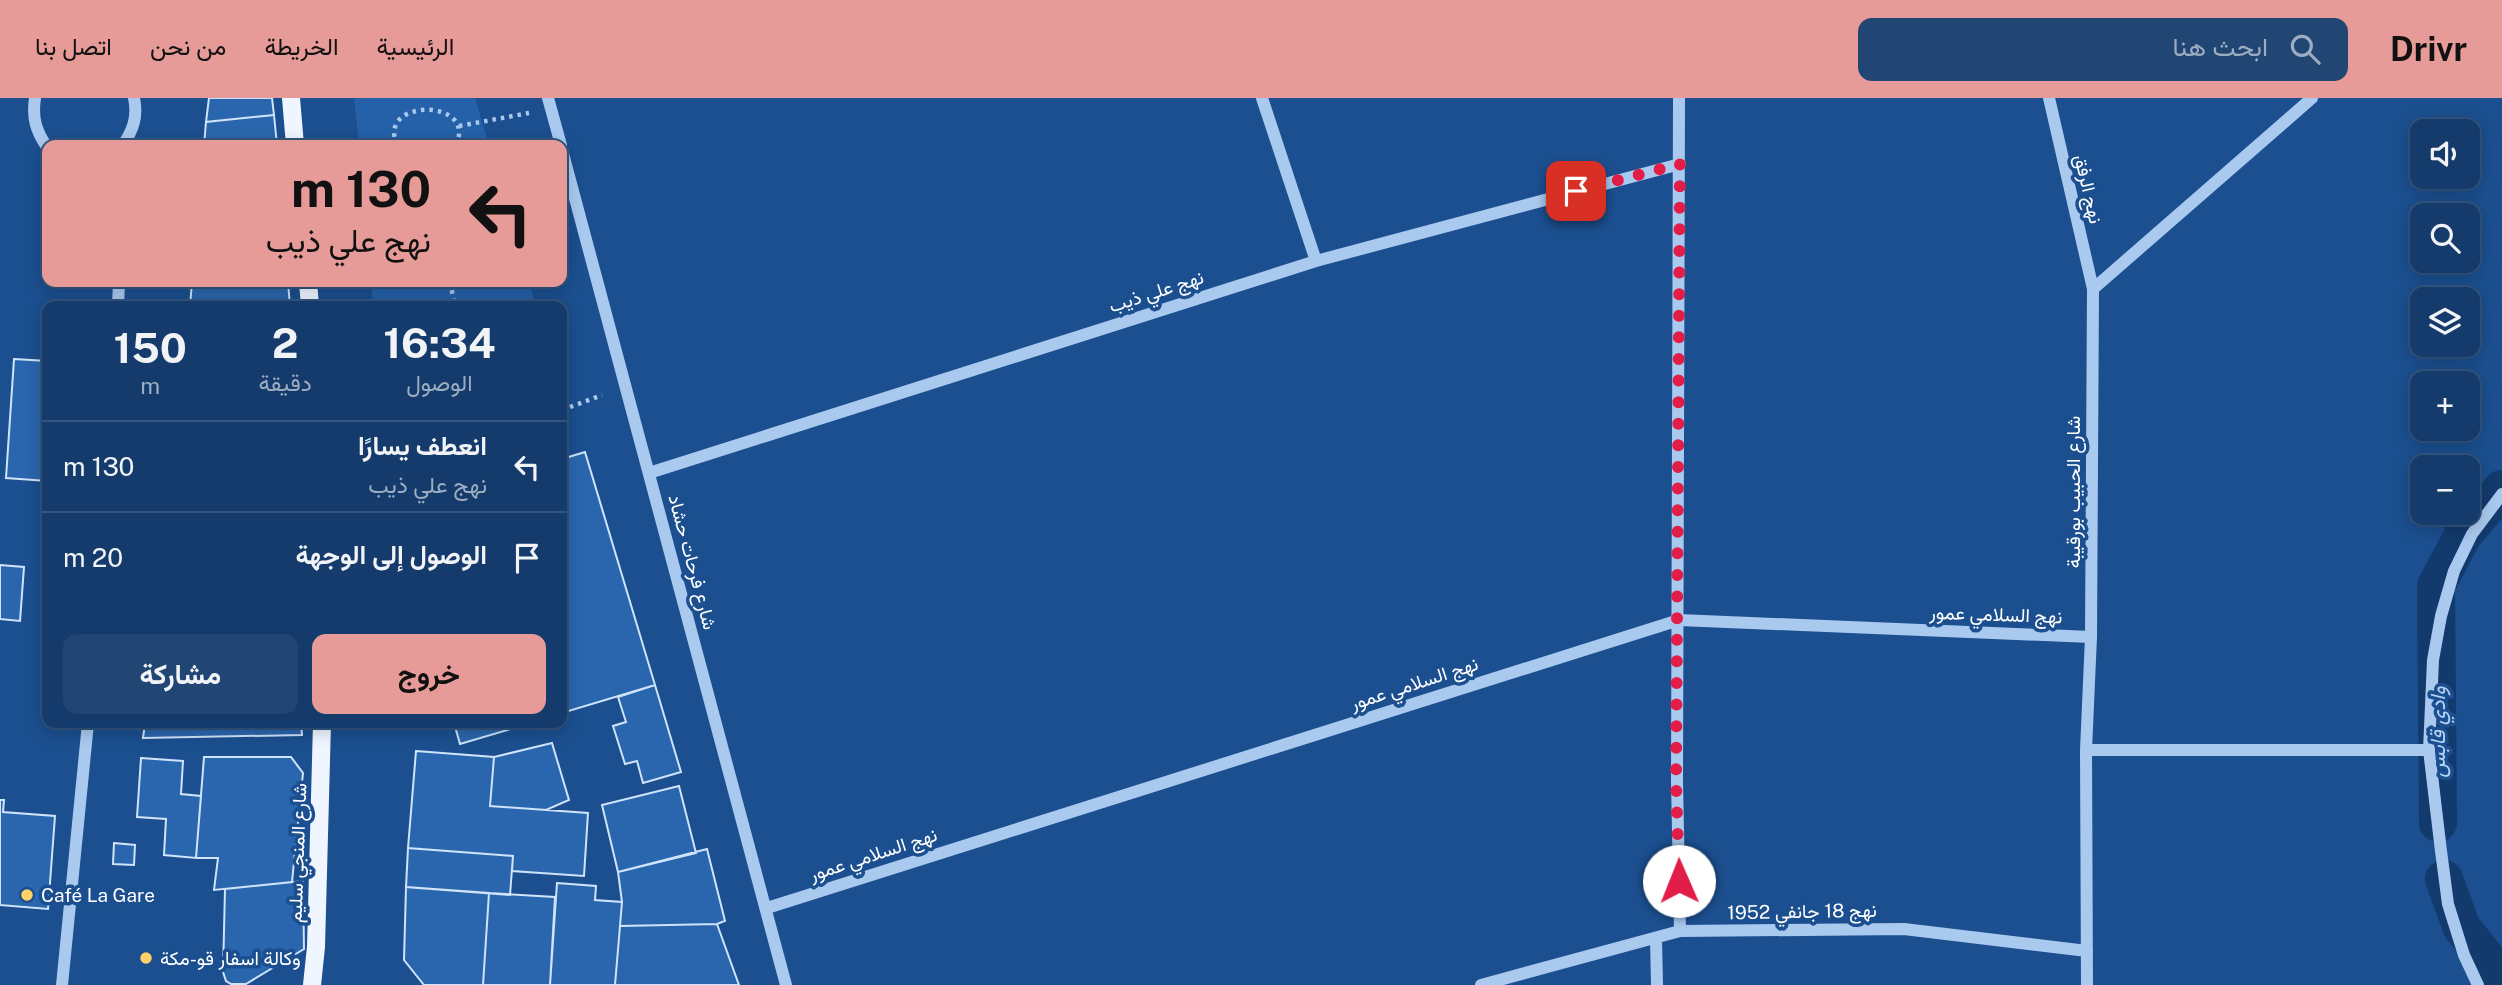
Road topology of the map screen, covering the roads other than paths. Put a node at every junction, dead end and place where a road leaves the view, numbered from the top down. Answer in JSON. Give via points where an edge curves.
{"nodes":[{"id":1,"x":35,"y":98,"type":"edge"},
{"id":2,"x":134,"y":98,"type":"edge"},
{"id":3,"x":291,"y":98,"type":"edge"},
{"id":4,"x":1262,"y":98,"type":"edge"},
{"id":5,"x":1679,"y":98,"type":"edge"},
{"id":6,"x":2049,"y":98,"type":"edge"},
{"id":7,"x":2312,"y":98,"type":"edge"},
{"id":8,"x":549,"y":104,"type":"edge"},
{"id":9,"x":43,"y":140,"type":"edge"},
{"id":10,"x":126,"y":140,"type":"edge"},
{"id":11,"x":295,"y":140,"type":"edge"},
{"id":12,"x":559,"y":140,"type":"edge"},
{"id":13,"x":1680,"y":164,"type":"junction"},
{"id":14,"x":567,"y":169,"type":"edge"},
{"id":15,"x":1315,"y":261,"type":"junction"},
{"id":16,"x":2093,"y":289,"type":"junction"},
{"id":17,"x":649,"y":473,"type":"junction"},
{"id":18,"x":2502,"y":494,"type":"edge"},
{"id":19,"x":1679,"y":620,"type":"junction"},
{"id":20,"x":2091,"y":637,"type":"junction"},
{"id":21,"x":88,"y":728,"type":"edge"},
{"id":22,"x":322,"y":728,"type":"edge"},
{"id":23,"x":2086,"y":750,"type":"junction"},
{"id":24,"x":2429,"y":750,"type":"junction"},
{"id":25,"x":767,"y":908,"type":"junction"},
{"id":26,"x":1681,"y":931,"type":"junction"},
{"id":27,"x":1656,"y":937,"type":"junction"},
{"id":28,"x":2087,"y":951,"type":"junction"},
{"id":29,"x":62,"y":985,"type":"edge"},
{"id":30,"x":312,"y":985,"type":"edge"},
{"id":31,"x":786,"y":985,"type":"edge"},
{"id":32,"x":1481,"y":985,"type":"edge"},
{"id":33,"x":1657,"y":985,"type":"edge"},
{"id":34,"x":2087,"y":985,"type":"edge"},
{"id":35,"x":2478,"y":985,"type":"edge"}],
"edges":[{"from":1,"to":9,"type":"street","via":[[33,111]]},
{"from":2,"to":10,"type":"street","via":[[137,110]]},
{"from":3,"to":11,"type":"main road"},
{"from":4,"to":15,"type":"street"},
{"from":5,"to":13,"type":"street"},
{"from":6,"to":16,"type":"street","name":"نهج الرفق"},
{"from":7,"to":16,"type":"street"},
{"from":8,"to":12,"type":"street","name":"شارع فرحات حشاد"},
{"from":13,"to":15,"type":"street","name":"نهج علي ذيب"},
{"from":13,"to":19,"type":"street"},
{"from":14,"to":17,"type":"street","name":"شارع فرحات حشاد"},
{"from":15,"to":17,"type":"street","name":"نهج علي ذيب"},
{"from":16,"to":20,"type":"street","name":"شارع الحبيب بورقيبة"},
{"from":17,"to":25,"type":"street","name":"شارع فرحات حشاد"},
{"from":18,"to":24,"type":"street","via":[[2472,534],[2454,571],[2441,616],[2433,660]]},
{"from":19,"to":20,"type":"street","name":"نهج السلامي عمور"},
{"from":19,"to":25,"type":"street","name":"نهج السلامي عمور"},
{"from":19,"to":26,"type":"street","via":[[1676,781]]},
{"from":20,"to":23,"type":"street","name":"شارع الحبيب بورقيبة"},
{"from":21,"to":29,"type":"street"},
{"from":22,"to":30,"type":"main road","name":"شارع المنجي سليم"},
{"from":23,"to":24,"type":"street"},
{"from":23,"to":28,"type":"street","name":"شارع الحبيب بورقيبة"},
{"from":24,"to":35,"type":"street","via":[[2448,904]]},
{"from":25,"to":31,"type":"street","name":"شارع فرحات حشاد"},
{"from":26,"to":27,"type":"street","name":"نهج 18 جانفي 1952"},
{"from":26,"to":28,"type":"street","name":"نهج 18 جانفي 1952","via":[[1904,929]]},
{"from":27,"to":32,"type":"street","name":"نهج 18 جانفي 1952"},
{"from":27,"to":33,"type":"street"},
{"from":28,"to":34,"type":"street","name":"شارع الحبيب بورقيبة"}]}
